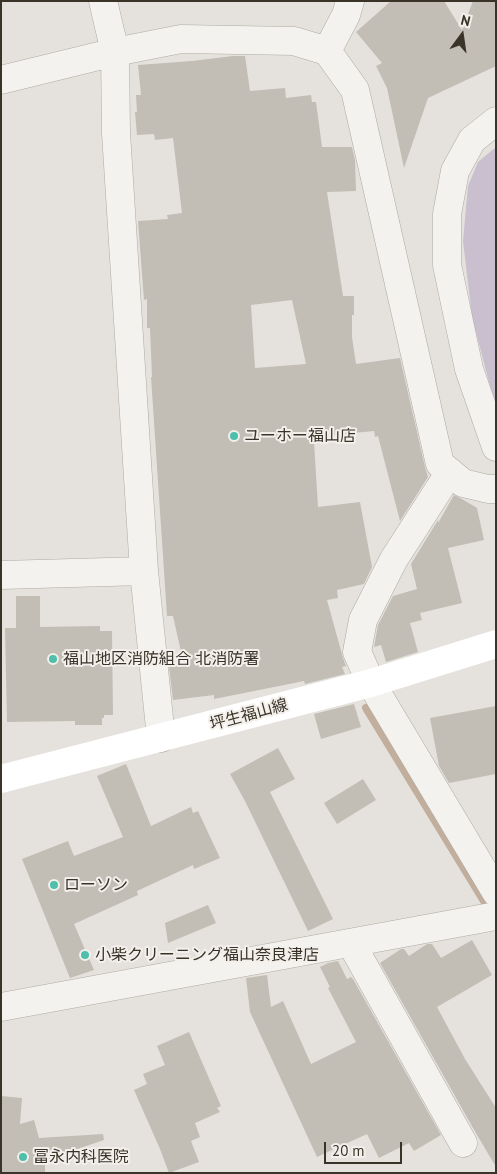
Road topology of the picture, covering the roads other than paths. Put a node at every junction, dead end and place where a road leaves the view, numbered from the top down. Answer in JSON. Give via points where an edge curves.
{"nodes":[{"id":1,"x":103,"y":1,"type":"edge"},
{"id":2,"x":350,"y":1,"type":"edge"},
{"id":3,"x":327,"y":51,"type":"junction"},
{"id":4,"x":115,"y":52,"type":"junction"},
{"id":5,"x":1,"y":80,"type":"edge"},
{"id":6,"x":496,"y":121,"type":"edge"},
{"id":7,"x":496,"y":447,"type":"edge"},
{"id":8,"x":450,"y":472,"type":"junction"},
{"id":9,"x":496,"y":489,"type":"edge"},
{"id":10,"x":144,"y":571,"type":"junction"},
{"id":11,"x":1,"y":575,"type":"edge"},
{"id":12,"x":496,"y":644,"type":"edge"},
{"id":13,"x":371,"y":683,"type":"junction"},
{"id":14,"x":161,"y":738,"type":"junction"},
{"id":15,"x":1,"y":779,"type":"edge"},
{"id":16,"x":496,"y":892,"type":"edge"},
{"id":17,"x":488,"y":917,"type":"edge"},
{"id":18,"x":351,"y":943,"type":"junction"},
{"id":19,"x":1,"y":1007,"type":"edge"},
{"id":20,"x":463,"y":1143,"type":"dead end"}],
"edges":[{"from":1,"to":4,"type":"street"},
{"from":2,"to":3,"type":"street"},
{"from":3,"to":4,"type":"street","via":[[294,41],[181,39]]},
{"from":3,"to":8,"type":"street","via":[[355,90],[440,464]]},
{"from":4,"to":5,"type":"street"},
{"from":4,"to":10,"type":"street","via":[[116,133]]},
{"from":6,"to":7,"type":"street","via":[[472,140],[454,171],[446,214],[447,265],[469,369]]},
{"from":8,"to":9,"type":"street","via":[[462,483]]},
{"from":8,"to":13,"type":"street","via":[[394,559],[363,620],[357,652]]},
{"from":10,"to":11,"type":"street"},
{"from":10,"to":14,"type":"street"},
{"from":12,"to":13,"type":"main road","name":"坪生福山線"},
{"from":13,"to":14,"type":"main road","name":"坪生福山線"},
{"from":13,"to":16,"type":"street"},
{"from":14,"to":15,"type":"main road","name":"坪生福山線"},
{"from":17,"to":18,"type":"street"},
{"from":18,"to":19,"type":"street"},
{"from":18,"to":20,"type":"street"}]}
